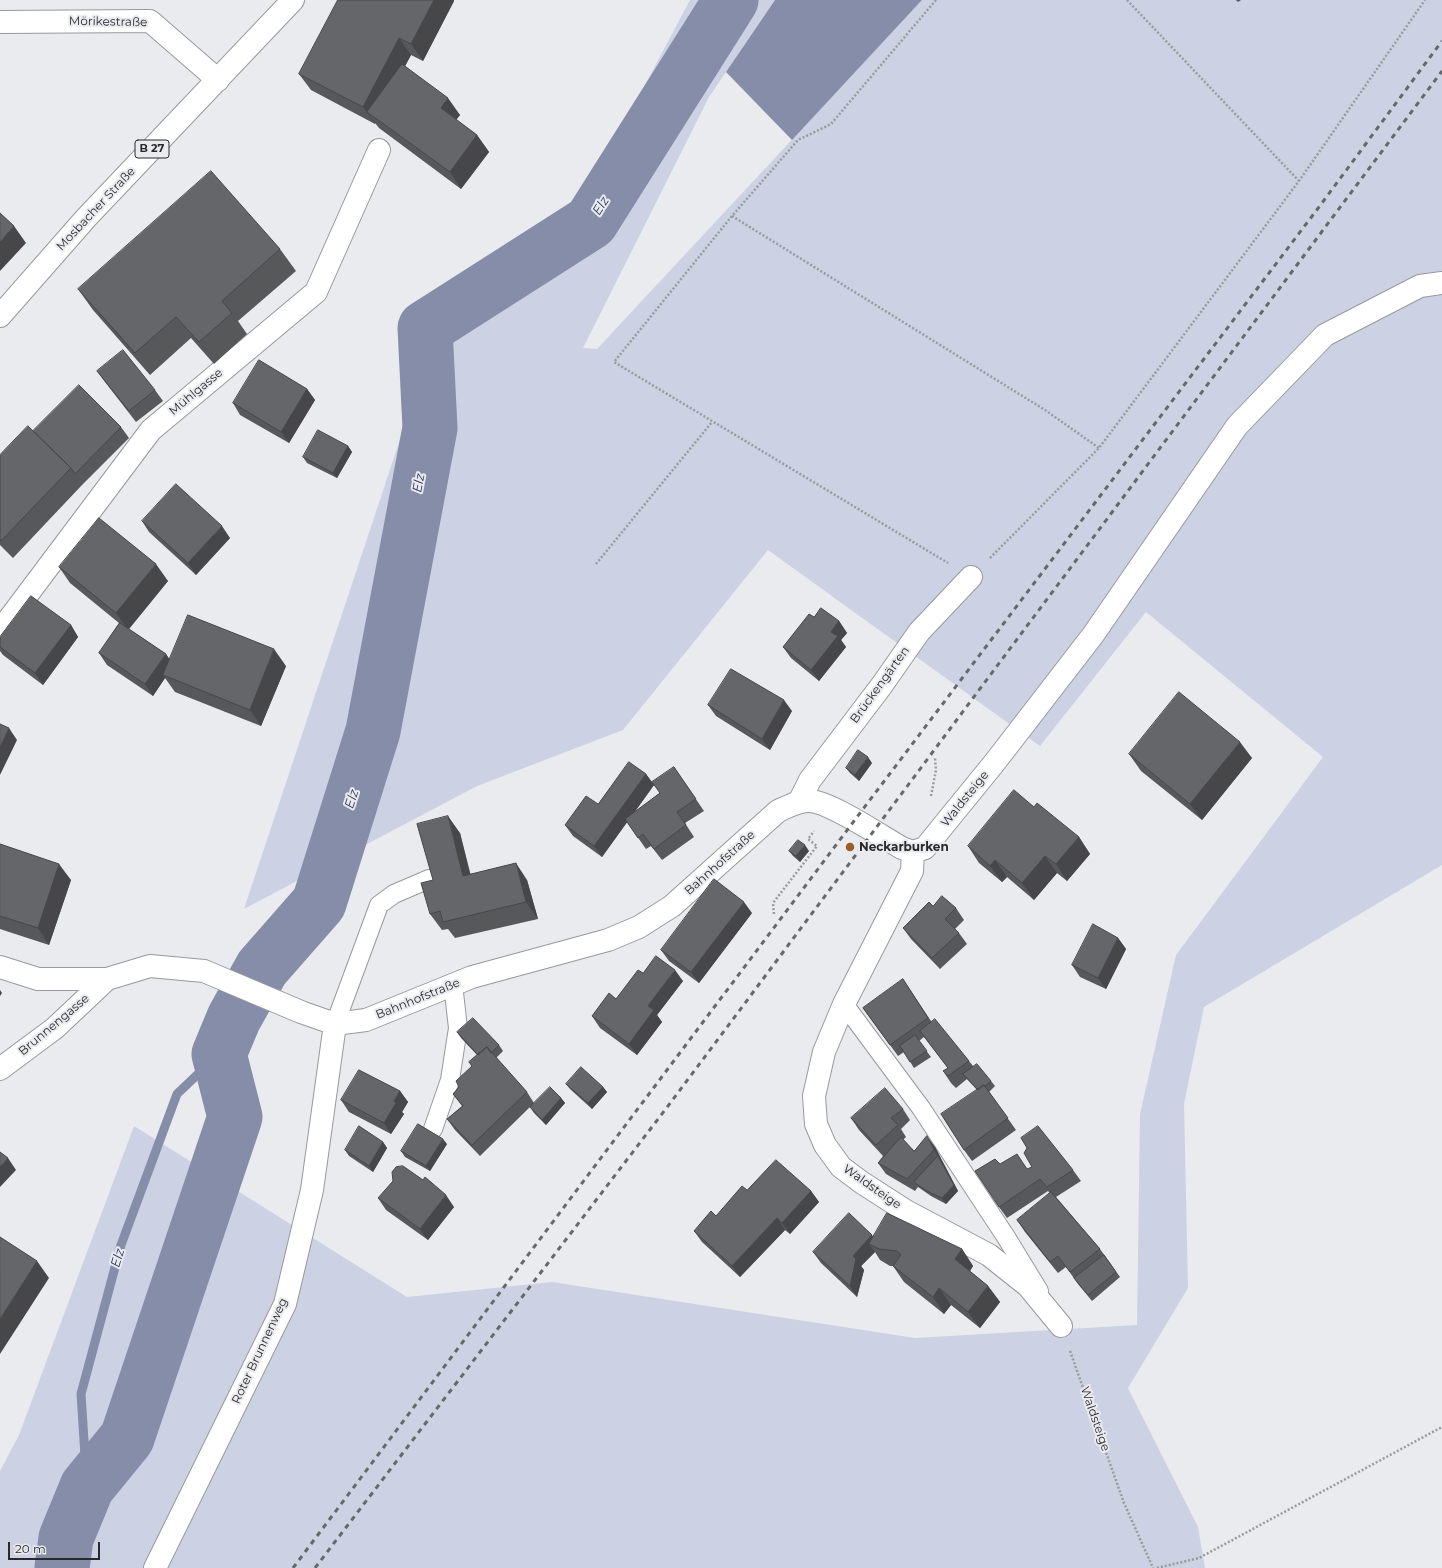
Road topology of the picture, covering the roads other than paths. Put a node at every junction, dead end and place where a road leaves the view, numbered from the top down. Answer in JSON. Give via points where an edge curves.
{"nodes":[{"id":1,"x":293,"y":0,"type":"edge"},
{"id":2,"x":0,"y":22,"type":"edge"},
{"id":3,"x":218,"y":80,"type":"junction"},
{"id":4,"x":379,"y":150,"type":"dead end"},
{"id":5,"x":1442,"y":283,"type":"edge"},
{"id":6,"x":0,"y":316,"type":"edge"},
{"id":7,"x":971,"y":576,"type":"road end"},
{"id":8,"x":0,"y":631,"type":"edge"},
{"id":9,"x":799,"y":802,"type":"junction"},
{"id":10,"x":913,"y":852,"type":"junction"},
{"id":11,"x":430,"y":879,"type":"edge"},
{"id":12,"x":0,"y":966,"type":"edge"},
{"id":13,"x":107,"y":979,"type":"junction"},
{"id":14,"x":453,"y":984,"type":"junction"},
{"id":15,"x":844,"y":1004,"type":"junction"},
{"id":16,"x":335,"y":1024,"type":"junction"},
{"id":17,"x":0,"y":1069,"type":"edge"},
{"id":18,"x":433,"y":1130,"type":"dead end"},
{"id":19,"x":1060,"y":1326,"type":"joint"},
{"id":20,"x":154,"y":1568,"type":"edge"}],
"edges":[{"from":1,"to":3,"type":"street","name":"Mosbacher Straße","number":"B 27"},
{"from":2,"to":3,"type":"street","name":"Mörikestraße","via":[[150,21]]},
{"from":3,"to":6,"type":"street","name":"Mosbacher Straße","number":"B 27","via":[[86,218]]},
{"from":4,"to":8,"type":"street","name":"Mühlgasse","via":[[316,292],[151,430]]},
{"from":5,"to":10,"type":"street","name":"Waldsteige","via":[[1420,286],[1325,335],[1237,426],[1093,635],[925,848]]},
{"from":7,"to":9,"type":"street","name":"Brückengärten","via":[[919,632],[810,780]]},
{"from":9,"to":10,"type":"street","via":[[810,801],[828,806]]},
{"from":9,"to":14,"type":"street","name":"Bahnhofstraße","via":[[778,811],[672,906],[639,927],[608,940]]},
{"from":10,"to":15,"type":"street","name":"Waldsteige","via":[[912,871]]},
{"from":11,"to":16,"type":"lane","via":[[394,894],[379,905]]},
{"from":12,"to":13,"type":"street","name":"Bahnhofstraße","via":[[38,979]]},
{"from":13,"to":16,"type":"street","name":"Bahnhofstraße","via":[[150,966],[204,971]]},
{"from":13,"to":17,"type":"street","name":"Brunnengasse","via":[[54,1028]]},
{"from":14,"to":16,"type":"street","name":"Bahnhofstraße","via":[[366,1020]]},
{"from":14,"to":18,"type":"lane","via":[[458,1028],[450,1080]]},
{"from":15,"to":19,"type":"lane","via":[[921,1108],[1006,1237]]},
{"from":15,"to":19,"type":"street","name":"Waldsteige","via":[[824,1052],[814,1096],[816,1124],[825,1145],[841,1167],[861,1182],[906,1211],[989,1255],[1028,1286]]},
{"from":16,"to":20,"type":"street","name":"Roter Brunnenweg","via":[[312,1190],[285,1304]]}]}
